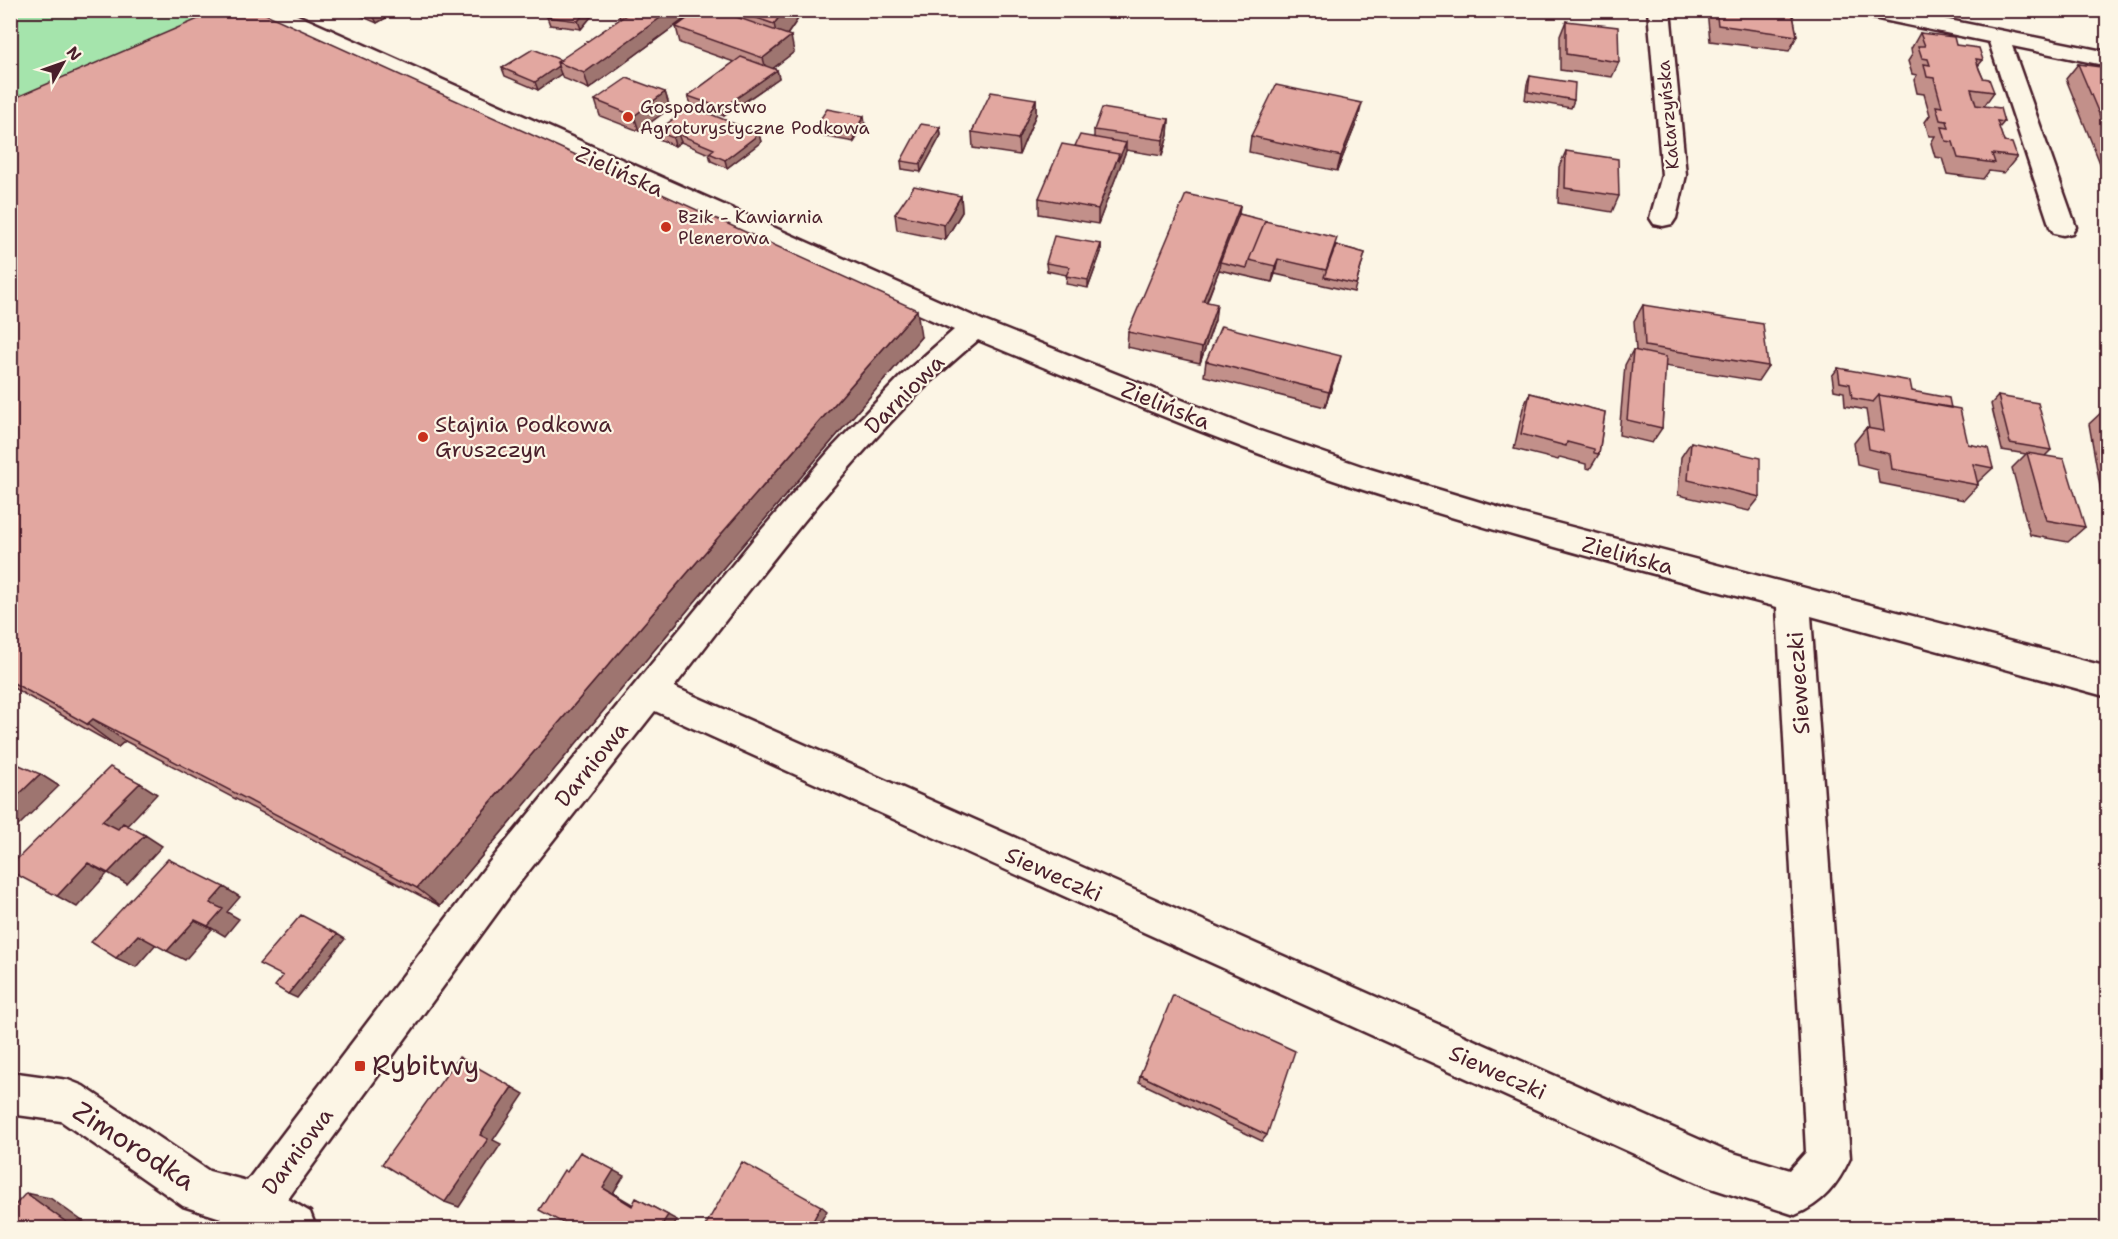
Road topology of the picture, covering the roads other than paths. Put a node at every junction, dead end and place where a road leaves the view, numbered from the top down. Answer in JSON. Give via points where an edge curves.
{"nodes":[{"id":1,"x":267,"y":10,"type":"edge"},
{"id":2,"x":1659,"y":10,"type":"edge"},
{"id":3,"x":1864,"y":10,"type":"edge"},
{"id":4,"x":1998,"y":37,"type":"junction"},
{"id":5,"x":2108,"y":58,"type":"edge"},
{"id":6,"x":1664,"y":218,"type":"dead end"},
{"id":7,"x":2063,"y":227,"type":"dead end"},
{"id":8,"x":974,"y":328,"type":"junction"},
{"id":9,"x":1792,"y":599,"type":"junction"},
{"id":10,"x":2108,"y":682,"type":"edge"},
{"id":11,"x":649,"y":692,"type":"junction"},
{"id":12,"x":10,"y":1093,"type":"edge"},
{"id":13,"x":248,"y":1217,"type":"edge"},
{"id":14,"x":294,"y":1228,"type":"edge"}],
"edges":[{"from":1,"to":8,"type":"street","name":"Zielińska"},
{"from":2,"to":6,"type":"street","name":"Katarzyńska","via":[[1674,175]]},
{"from":3,"to":4,"type":"street"},
{"from":4,"to":5,"type":"street"},
{"from":4,"to":7,"type":"street"},
{"from":8,"to":9,"type":"street","name":"Zielińska","via":[[1247,438],[1363,478],[1510,523]]},
{"from":8,"to":11,"type":"street","name":"Darniowa","via":[[910,384],[842,457]]},
{"from":9,"to":10,"type":"street","name":"Zielińska"},
{"from":9,"to":11,"type":"street","name":"Sieweczki","via":[[1828,1158],[1812,1180],[1795,1193],[1720,1171]]},
{"from":11,"to":13,"type":"street","name":"Darniowa","via":[[500,878]]},
{"from":12,"to":13,"type":"street","name":"Zimorodka","via":[[68,1101],[200,1190]]},
{"from":13,"to":14,"type":"street"}]}
